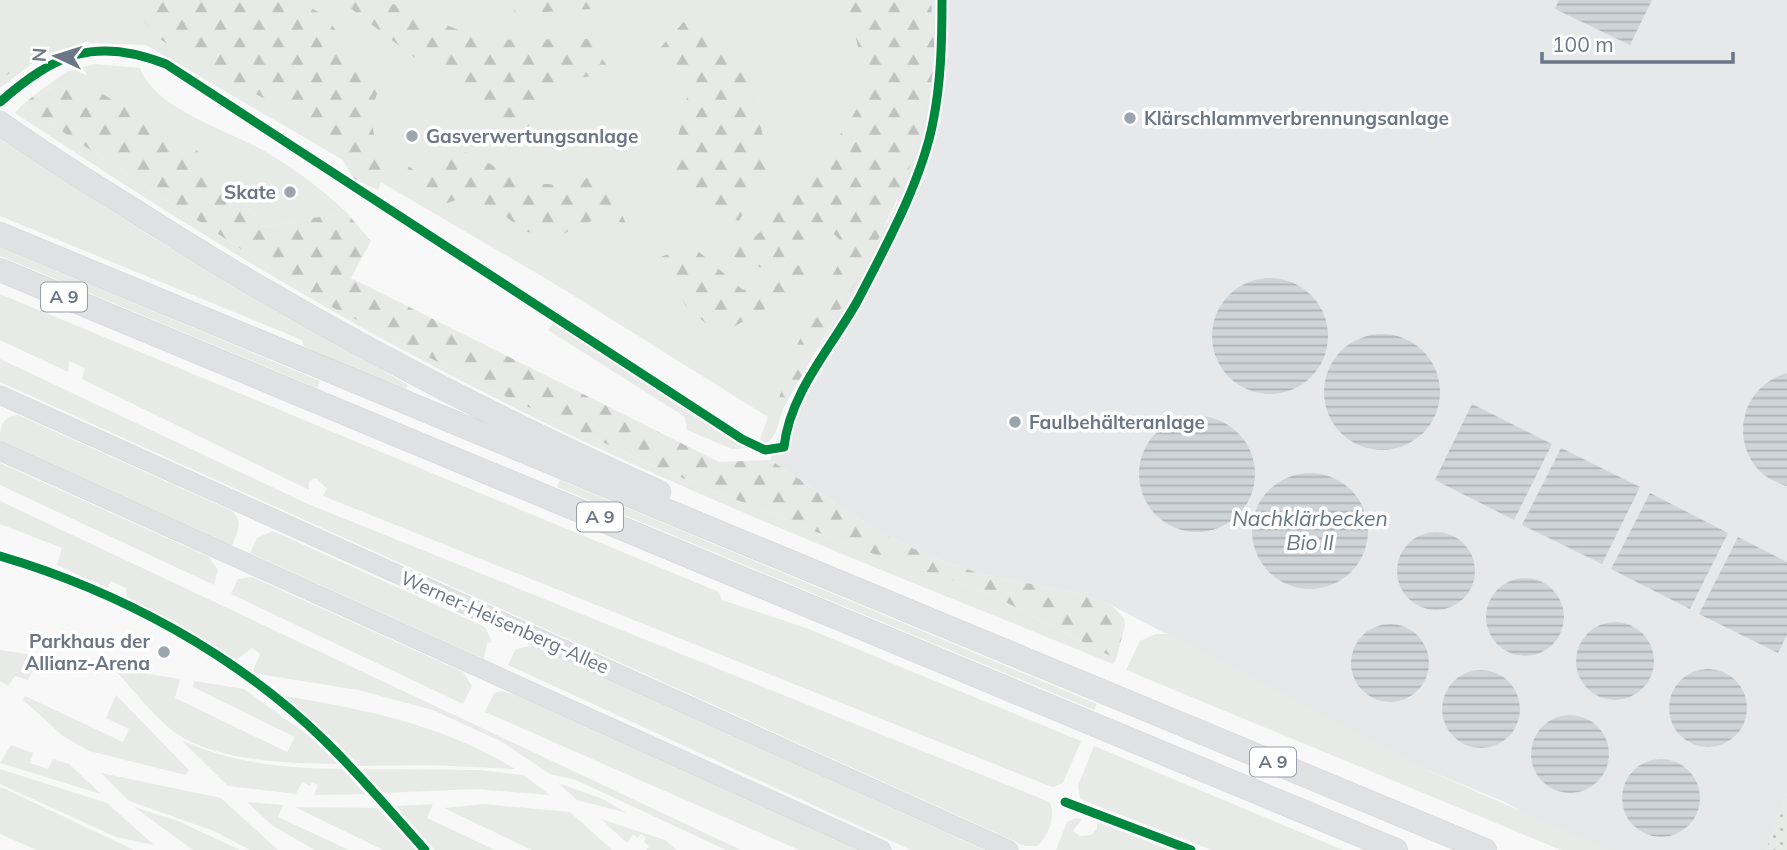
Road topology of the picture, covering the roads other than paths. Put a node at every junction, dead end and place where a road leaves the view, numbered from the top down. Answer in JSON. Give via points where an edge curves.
{"nodes":[{"id":1,"x":0,"y":123,"type":"edge"},
{"id":2,"x":0,"y":234,"type":"edge"},
{"id":3,"x":0,"y":270,"type":"edge"},
{"id":4,"x":0,"y":395,"type":"edge"},
{"id":5,"x":0,"y":451,"type":"edge"},
{"id":6,"x":754,"y":548,"type":"junction"},
{"id":7,"x":882,"y":850,"type":"edge"},
{"id":8,"x":1009,"y":850,"type":"edge"},
{"id":9,"x":1396,"y":850,"type":"edge"},
{"id":10,"x":1485,"y":850,"type":"edge"}],
"edges":[{"from":1,"to":6,"type":"highway","via":[[301,313],[595,463],[729,521]]},
{"from":2,"to":6,"type":"highway","number":"A 9"},
{"from":3,"to":9,"type":"highway","number":"A 9"},
{"from":4,"to":8,"type":"street","name":"Werner-Heisenberg-Allee"},
{"from":5,"to":7,"type":"street"},
{"from":6,"to":10,"type":"highway","number":"A 9"}]}
